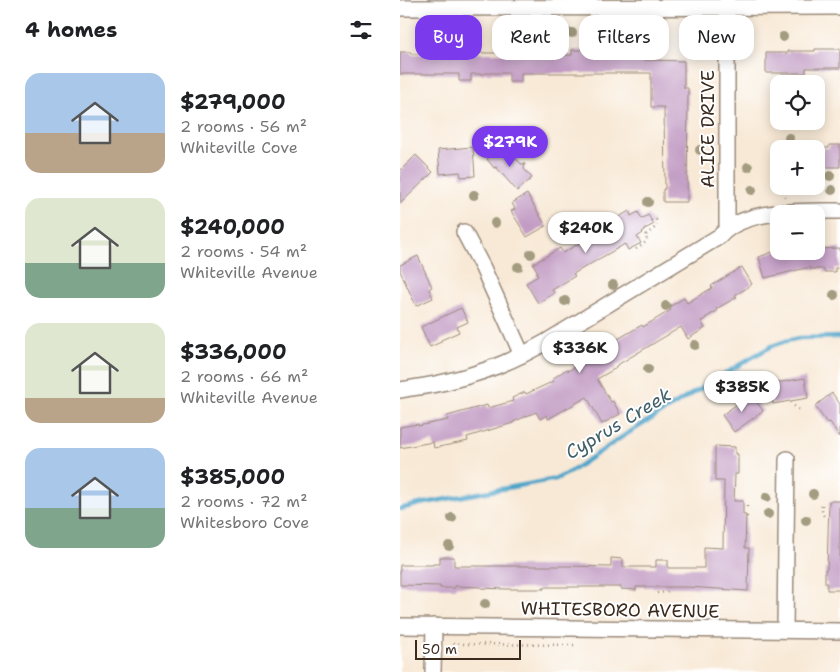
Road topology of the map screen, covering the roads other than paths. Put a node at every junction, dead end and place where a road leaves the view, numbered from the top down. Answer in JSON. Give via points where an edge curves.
{"nodes":[{"id":1,"x":503,"y":4,"type":"edge"},
{"id":2,"x":727,"y":4,"type":"edge"},
{"id":3,"x":840,"y":7,"type":"edge"},
{"id":4,"x":400,"y":8,"type":"edge"},
{"id":5,"x":840,"y":211,"type":"edge"},
{"id":6,"x":726,"y":228,"type":"junction"},
{"id":7,"x":464,"y":232,"type":"dead end"},
{"id":8,"x":522,"y":355,"type":"junction"},
{"id":9,"x":400,"y":390,"type":"edge"},
{"id":10,"x":787,"y":460,"type":"dead end"},
{"id":11,"x":400,"y":626,"type":"edge"},
{"id":12,"x":434,"y":626,"type":"junction"},
{"id":13,"x":786,"y":630,"type":"junction"},
{"id":14,"x":840,"y":631,"type":"edge"},
{"id":15,"x":433,"y":672,"type":"edge"}],
"edges":[{"from":1,"to":2,"type":"street"},
{"from":1,"to":4,"type":"street"},
{"from":2,"to":3,"type":"street"},
{"from":2,"to":6,"type":"street","name":"ALICE DRIVE"},
{"from":5,"to":6,"type":"street","via":[[772,214],[753,217]]},
{"from":6,"to":8,"type":"street","via":[[720,236]]},
{"from":7,"to":8,"type":"street"},
{"from":8,"to":9,"type":"street","via":[[452,381]]},
{"from":10,"to":13,"type":"street"},
{"from":11,"to":12,"type":"street","name":"WHITESBORO AVENUE"},
{"from":12,"to":13,"type":"street","name":"WHITESBORO AVENUE"},
{"from":12,"to":15,"type":"street"},
{"from":13,"to":14,"type":"street","name":"WHITESBORO AVENUE"}]}
